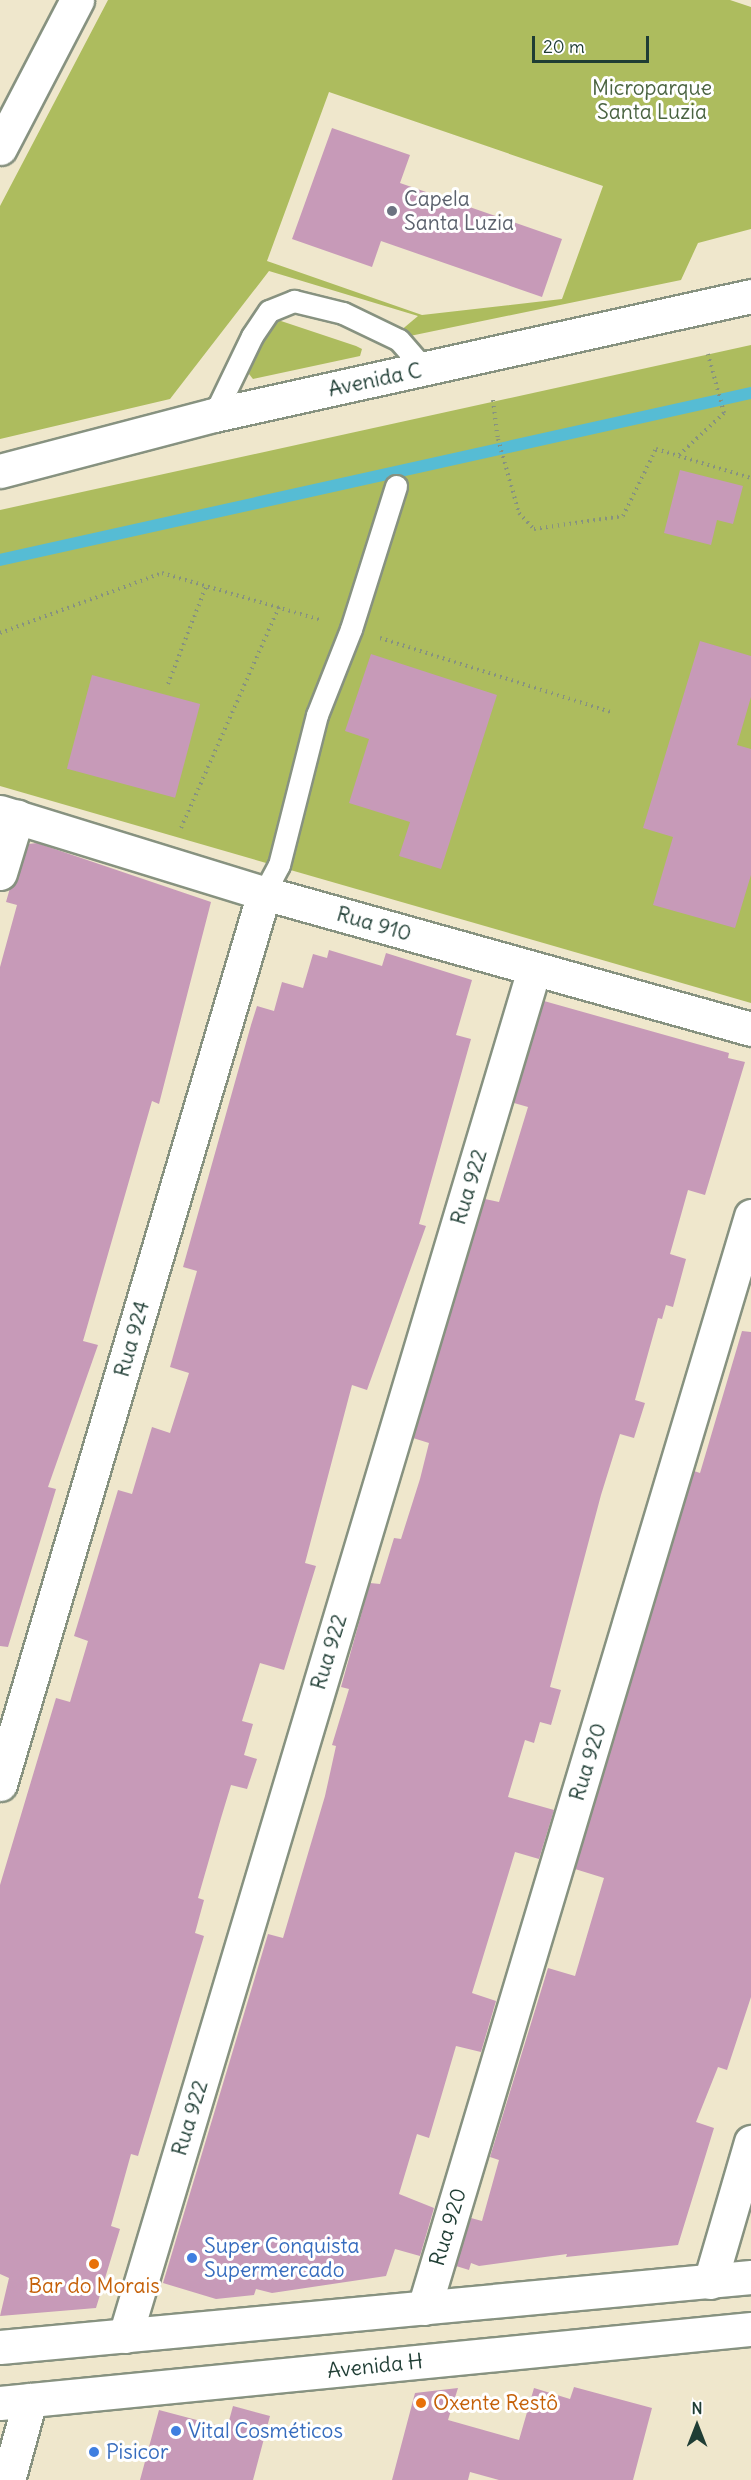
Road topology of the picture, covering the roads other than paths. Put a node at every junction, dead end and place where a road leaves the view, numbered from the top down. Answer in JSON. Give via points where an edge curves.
{"nodes":[{"id":1,"x":77,"y":0,"type":"edge"},
{"id":2,"x":0,"y":148,"type":"edge"},
{"id":3,"x":751,"y":296,"type":"edge"},
{"id":4,"x":424,"y":369,"type":"junction"},
{"id":5,"x":214,"y":415,"type":"junction"},
{"id":6,"x":0,"y":471,"type":"edge"},
{"id":7,"x":396,"y":486,"type":"dead end"},
{"id":8,"x":9,"y":814,"type":"edge"},
{"id":9,"x":0,"y":873,"type":"edge"},
{"id":10,"x":264,"y":893,"type":"junction"},
{"id":11,"x":534,"y":969,"type":"junction"},
{"id":12,"x":751,"y":1029,"type":"edge"},
{"id":13,"x":751,"y":1216,"type":"edge"},
{"id":14,"x":0,"y":1784,"type":"edge"},
{"id":15,"x":751,"y":2142,"type":"edge"},
{"id":16,"x":751,"y":2277,"type":"edge"},
{"id":17,"x":710,"y":2282,"type":"junction"},
{"id":18,"x":424,"y":2308,"type":"junction"},
{"id":19,"x":751,"y":2329,"type":"edge"},
{"id":20,"x":125,"y":2336,"type":"junction"},
{"id":21,"x":0,"y":2347,"type":"edge"},
{"id":22,"x":15,"y":2402,"type":"edge"},
{"id":23,"x":8,"y":2480,"type":"edge"}],
"edges":[{"from":1,"to":2,"type":"street"},
{"from":3,"to":4,"type":"street","name":"Avenida C"},
{"from":4,"to":5,"type":"street","name":"Avenida C"},
{"from":4,"to":5,"type":"lane","via":[[399,340],[343,313],[294,301],[269,312],[263,320]]},
{"from":5,"to":6,"type":"street","name":"Avenida C"},
{"from":7,"to":10,"type":"lane","via":[[351,629],[317,715],[279,865]]},
{"from":8,"to":9,"type":"street"},
{"from":8,"to":10,"type":"street","name":"Rua 910"},
{"from":10,"to":11,"type":"street","name":"Rua 910"},
{"from":10,"to":14,"type":"street","name":"Rua 924"},
{"from":11,"to":12,"type":"street","name":"Rua 910"},
{"from":11,"to":20,"type":"street","name":"Rua 922"},
{"from":13,"to":18,"type":"street","name":"Rua 920"},
{"from":15,"to":17,"type":"street"},
{"from":16,"to":17,"type":"street"},
{"from":17,"to":18,"type":"street"},
{"from":18,"to":20,"type":"street"},
{"from":19,"to":22,"type":"street","name":"Avenida H"},
{"from":20,"to":21,"type":"street"},
{"from":22,"to":23,"type":"street"}]}
